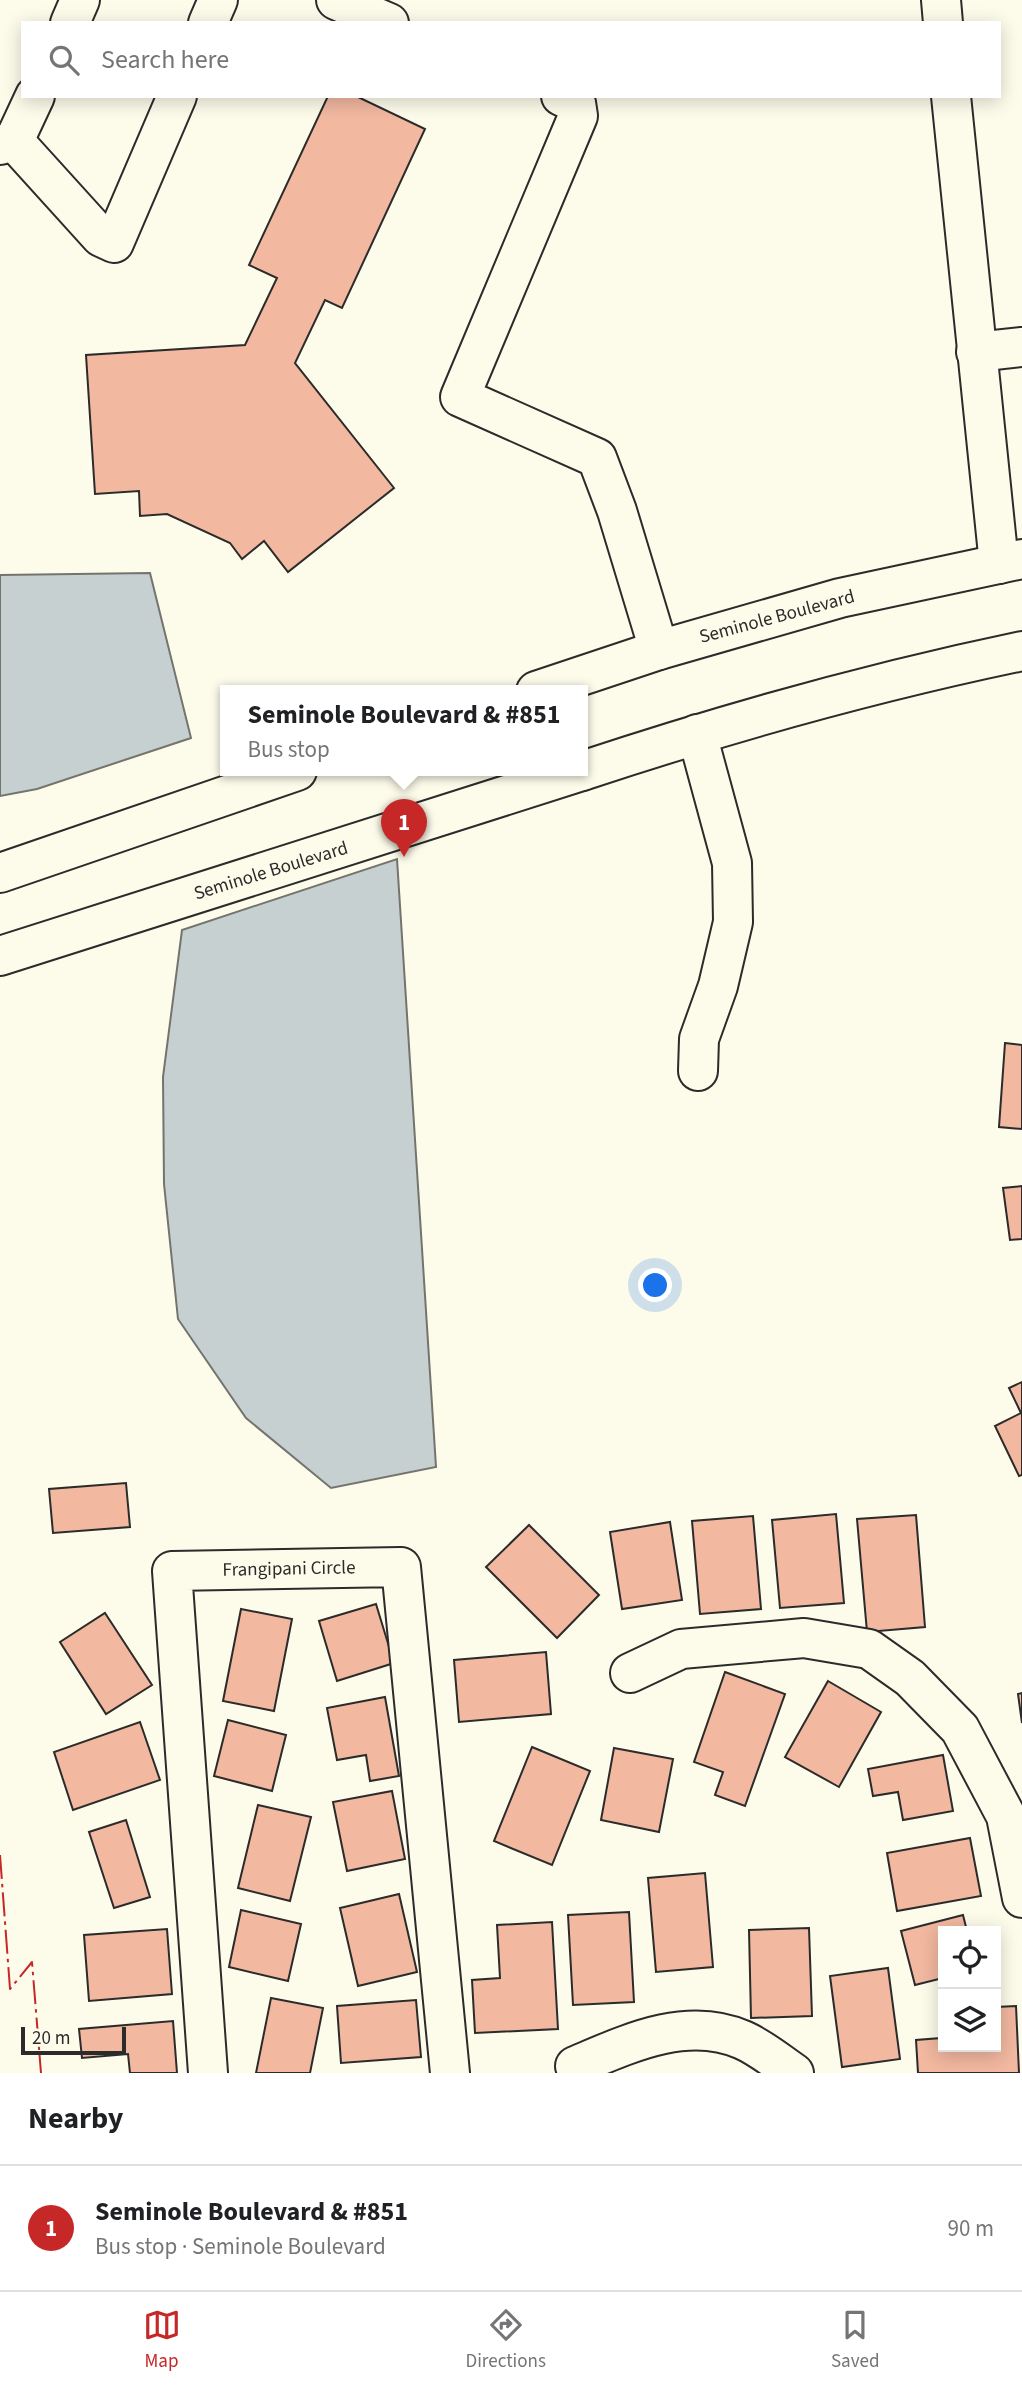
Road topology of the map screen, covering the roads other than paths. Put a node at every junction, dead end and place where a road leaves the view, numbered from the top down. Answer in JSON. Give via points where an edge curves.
{"nodes":[{"id":1,"x":80,"y":0,"type":"edge"},
{"id":2,"x":218,"y":0,"type":"edge"},
{"id":3,"x":336,"y":0,"type":"edge"},
{"id":4,"x":941,"y":0,"type":"edge"},
{"id":5,"x":71,"y":21,"type":"edge"},
{"id":6,"x":209,"y":21,"type":"edge"},
{"id":7,"x":384,"y":21,"type":"edge"},
{"id":8,"x":943,"y":21,"type":"edge"},
{"id":9,"x":34,"y":98,"type":"edge"},
{"id":10,"x":176,"y":98,"type":"edge"},
{"id":11,"x":565,"y":98,"type":"edge"},
{"id":12,"x":951,"y":98,"type":"edge"},
{"id":13,"x":7,"y":143,"type":"edge"},
{"id":14,"x":1022,"y":346,"type":"edge"},
{"id":15,"x":976,"y":352,"type":"junction"},
{"id":16,"x":1010,"y":562,"type":"edge"},
{"id":17,"x":659,"y":650,"type":"junction"},
{"id":18,"x":1022,"y":651,"type":"edge"},
{"id":19,"x":554,"y":685,"type":"edge"},
{"id":20,"x":697,"y":734,"type":"junction"},
{"id":21,"x":588,"y":769,"type":"edge"},
{"id":22,"x":282,"y":776,"type":"edge"},
{"id":23,"x":566,"y":776,"type":"edge"},
{"id":24,"x":0,"y":873,"type":"edge"},
{"id":25,"x":0,"y":956,"type":"edge"},
{"id":26,"x":698,"y":1071,"type":"dead end"},
{"id":27,"x":630,"y":1673,"type":"dead end"},
{"id":28,"x":1014,"y":1815,"type":"edge"},
{"id":29,"x":1022,"y":1898,"type":"edge"},
{"id":30,"x":575,"y":2066,"type":"dead end"},
{"id":31,"x":208,"y":2073,"type":"edge"},
{"id":32,"x":450,"y":2073,"type":"edge"},
{"id":33,"x":794,"y":2073,"type":"edge"}],
"edges":[{"from":1,"to":5,"type":"street"},
{"from":2,"to":6,"type":"street"},
{"from":3,"to":7,"type":"street"},
{"from":4,"to":8,"type":"street"},
{"from":9,"to":13,"type":"street"},
{"from":10,"to":13,"type":"street","via":[[114,243],[101,237]]},
{"from":11,"to":17,"type":"street","via":[[576,103],[578,116],[460,397],[597,458]]},
{"from":12,"to":15,"type":"street"},
{"from":14,"to":15,"type":"street"},
{"from":15,"to":16,"type":"street"},
{"from":16,"to":17,"type":"street","name":"Seminole Boulevard","via":[[840,598]]},
{"from":17,"to":19,"type":"street","name":"Seminole Boulevard"},
{"from":18,"to":20,"type":"street","name":"Seminole Boulevard","via":[[903,675]]},
{"from":20,"to":21,"type":"street","name":"Seminole Boulevard"},
{"from":20,"to":26,"type":"street","via":[[732,863],[733,922],[699,1039]]},
{"from":22,"to":24,"type":"street"},
{"from":23,"to":25,"type":"street","name":"Seminole Boulevard"},
{"from":27,"to":28,"type":"street","via":[[681,1649],[804,1638],[869,1649],[910,1678],[960,1729]]},
{"from":28,"to":29,"type":"street"},
{"from":30,"to":33,"type":"street","via":[[640,2039],[697,2029],[743,2040]]},
{"from":31,"to":32,"type":"street","name":"Frangipani Circle","via":[[172,1571],[401,1567]]}]}
